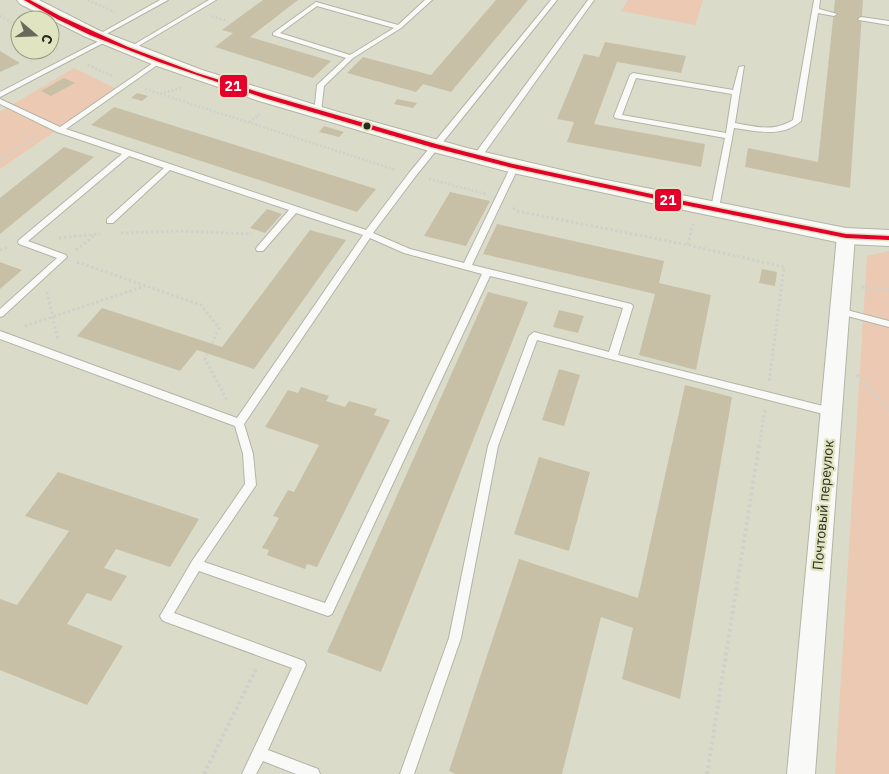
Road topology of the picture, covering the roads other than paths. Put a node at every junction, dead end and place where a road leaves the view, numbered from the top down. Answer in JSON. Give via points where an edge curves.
{"nodes":[{"id":1,"x":26,"y":0,"type":"edge"},
{"id":2,"x":165,"y":0,"type":"edge"},
{"id":3,"x":213,"y":0,"type":"edge"},
{"id":4,"x":428,"y":0,"type":"edge"},
{"id":5,"x":554,"y":0,"type":"edge"},
{"id":6,"x":591,"y":0,"type":"edge"},
{"id":7,"x":818,"y":0,"type":"edge"},
{"id":8,"x":815,"y":10,"type":"junction"},
{"id":9,"x":834,"y":14,"type":"dead end"},
{"id":10,"x":861,"y":19,"type":"dead end"},
{"id":11,"x":889,"y":23,"type":"edge"},
{"id":12,"x":399,"y":27,"type":"junction"},
{"id":13,"x":101,"y":39,"type":"junction"},
{"id":14,"x":128,"y":50,"type":"junction"},
{"id":15,"x":351,"y":57,"type":"junction"},
{"id":16,"x":158,"y":62,"type":"junction"},
{"id":17,"x":742,"y":67,"type":"dead end"},
{"id":18,"x":736,"y":93,"type":"junction"},
{"id":19,"x":0,"y":95,"type":"edge"},
{"id":20,"x":0,"y":100,"type":"edge"},
{"id":21,"x":317,"y":112,"type":"junction"},
{"id":22,"x":730,"y":125,"type":"junction"},
{"id":23,"x":60,"y":130,"type":"junction"},
{"id":24,"x":728,"y":136,"type":"junction"},
{"id":25,"x":437,"y":146,"type":"junction"},
{"id":26,"x":128,"y":153,"type":"junction"},
{"id":27,"x":477,"y":157,"type":"junction"},
{"id":28,"x":170,"y":166,"type":"junction"},
{"id":29,"x":515,"y":166,"type":"junction"},
{"id":30,"x":715,"y":208,"type":"junction"},
{"id":31,"x":295,"y":210,"type":"junction"},
{"id":32,"x":110,"y":221,"type":"road end"},
{"id":33,"x":368,"y":234,"type":"junction"},
{"id":34,"x":846,"y":236,"type":"junction"},
{"id":35,"x":889,"y":238,"type":"edge"},
{"id":36,"x":260,"y":249,"type":"dead end"},
{"id":37,"x":467,"y":267,"type":"junction"},
{"id":38,"x":487,"y":272,"type":"junction"},
{"id":39,"x":0,"y":314,"type":"edge"},
{"id":40,"x":849,"y":314,"type":"junction"},
{"id":41,"x":889,"y":324,"type":"edge"},
{"id":42,"x":0,"y":335,"type":"edge"},
{"id":43,"x":612,"y":356,"type":"junction"},
{"id":44,"x":831,"y":412,"type":"junction"},
{"id":45,"x":239,"y":423,"type":"junction"},
{"id":46,"x":196,"y":565,"type":"junction"},
{"id":47,"x":260,"y":753,"type":"junction"},
{"id":48,"x":249,"y":774,"type":"edge"},
{"id":49,"x":313,"y":774,"type":"edge"},
{"id":50,"x":407,"y":774,"type":"edge"},
{"id":51,"x":801,"y":774,"type":"edge"}],
"edges":[{"from":1,"to":13,"type":"street"},
{"from":2,"to":13,"type":"lane"},
{"from":3,"to":14,"type":"lane"},
{"from":4,"to":12,"type":"lane"},
{"from":5,"to":25,"type":"lane"},
{"from":6,"to":27,"type":"lane"},
{"from":7,"to":8,"type":"lane"},
{"from":8,"to":9,"type":"lane"},
{"from":8,"to":22,"type":"lane","via":[[797,121],[787,128],[772,131]]},
{"from":10,"to":11,"type":"lane"},
{"from":12,"to":15,"type":"lane"},
{"from":12,"to":15,"type":"lane","via":[[316,4],[275,34]]},
{"from":13,"to":14,"type":"street"},
{"from":13,"to":19,"type":"lane"},
{"from":14,"to":16,"type":"street"},
{"from":15,"to":21,"type":"lane","via":[[322,85]]},
{"from":16,"to":21,"type":"street"},
{"from":16,"to":23,"type":"lane"},
{"from":17,"to":18,"type":"lane"},
{"from":18,"to":22,"type":"lane"},
{"from":18,"to":24,"type":"lane","via":[[633,75],[618,116]]},
{"from":20,"to":23,"type":"lane"},
{"from":21,"to":25,"type":"street"},
{"from":22,"to":24,"type":"lane"},
{"from":23,"to":26,"type":"lane"},
{"from":24,"to":30,"type":"lane"},
{"from":25,"to":27,"type":"street"},
{"from":25,"to":33,"type":"lane"},
{"from":26,"to":28,"type":"lane"},
{"from":26,"to":39,"type":"lane","via":[[22,242],[63,257]]},
{"from":27,"to":29,"type":"street"},
{"from":28,"to":31,"type":"lane"},
{"from":28,"to":32,"type":"lane"},
{"from":29,"to":30,"type":"street"},
{"from":29,"to":37,"type":"lane"},
{"from":30,"to":34,"type":"street"},
{"from":31,"to":33,"type":"lane"},
{"from":31,"to":36,"type":"lane"},
{"from":33,"to":37,"type":"lane","via":[[408,251]]},
{"from":33,"to":45,"type":"lane"},
{"from":34,"to":35,"type":"street"},
{"from":34,"to":40,"type":"street","name":"Почтовый переулок"},
{"from":37,"to":38,"type":"lane"},
{"from":38,"to":43,"type":"lane","via":[[628,306]]},
{"from":38,"to":46,"type":"lane","via":[[328,610]]},
{"from":40,"to":41,"type":"lane"},
{"from":40,"to":44,"type":"street","name":"Почтовый переулок"},
{"from":42,"to":45,"type":"lane"},
{"from":43,"to":44,"type":"lane"},
{"from":43,"to":50,"type":"lane","via":[[534,336],[493,446],[456,638]]},
{"from":44,"to":51,"type":"street","name":"Почтовый переулок"},
{"from":45,"to":46,"type":"lane","via":[[248,454],[251,485]]},
{"from":46,"to":47,"type":"lane","via":[[166,616],[300,665]]},
{"from":47,"to":48,"type":"lane"},
{"from":47,"to":49,"type":"lane"}]}
